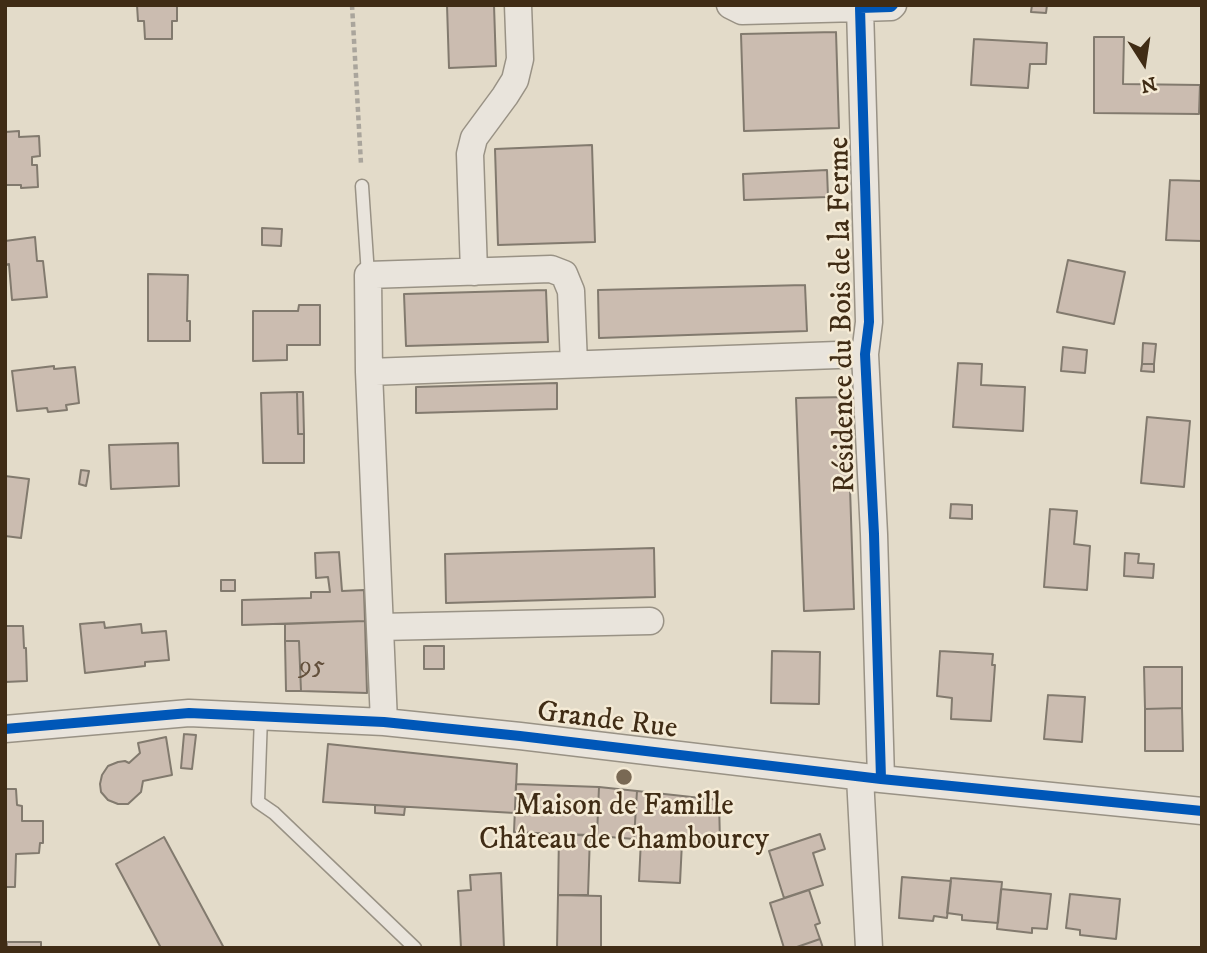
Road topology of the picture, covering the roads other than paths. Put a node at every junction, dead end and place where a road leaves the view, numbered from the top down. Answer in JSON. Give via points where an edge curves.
{"nodes":[{"id":1,"x":519,"y":5,"type":"edge"},
{"id":2,"x":730,"y":5,"type":"edge"},
{"id":3,"x":892,"y":5,"type":"edge"},
{"id":4,"x":860,"y":8,"type":"junction"},
{"id":5,"x":362,"y":186,"type":"road end"},
{"id":6,"x":474,"y":272,"type":"junction"},
{"id":7,"x":368,"y":275,"type":"junction"},
{"id":8,"x":865,"y":354,"type":"junction"},
{"id":9,"x":574,"y":365,"type":"junction"},
{"id":10,"x":369,"y":372,"type":"junction"},
{"id":11,"x":650,"y":621,"type":"dead end"},
{"id":12,"x":380,"y":627,"type":"junction"},
{"id":13,"x":261,"y":716,"type":"junction"},
{"id":14,"x":384,"y":722,"type":"junction"},
{"id":15,"x":5,"y":729,"type":"edge"},
{"id":16,"x":870,"y":778,"type":"junction"},
{"id":17,"x":1202,"y":811,"type":"edge"},
{"id":18,"x":415,"y":948,"type":"edge"},
{"id":19,"x":869,"y":948,"type":"edge"}],
"edges":[{"from":1,"to":6,"type":"street","via":[[520,59],[515,80],[474,138],[470,155]]},
{"from":2,"to":4,"type":"street","via":[[742,10]]},
{"from":3,"to":4,"type":"street"},
{"from":4,"to":8,"type":"street","name":"Résidence du Bois de la Ferme","via":[[869,321]]},
{"from":5,"to":7,"type":"lane"},
{"from":6,"to":7,"type":"street"},
{"from":6,"to":9,"type":"street","via":[[551,269],[564,274],[571,291]]},
{"from":7,"to":10,"type":"street"},
{"from":8,"to":9,"type":"street","name":"Résidence du Bois de la Ferme"},
{"from":8,"to":16,"type":"street","name":"Résidence du Bois de la Ferme","via":[[874,534]]},
{"from":9,"to":10,"type":"street","name":"Résidence du Bois de la Ferme"},
{"from":10,"to":12,"type":"street"},
{"from":11,"to":12,"type":"street"},
{"from":12,"to":14,"type":"street"},
{"from":13,"to":14,"type":"street","name":"Grande Rue"},
{"from":13,"to":15,"type":"street","name":"Grande Rue","via":[[189,713]]},
{"from":13,"to":18,"type":"lane","via":[[258,802]]},
{"from":14,"to":16,"type":"street","name":"Grande Rue"},
{"from":16,"to":17,"type":"street","name":"Grande Rue"},
{"from":16,"to":19,"type":"street","name":"Résidence du Bois de la Ferme"}]}
